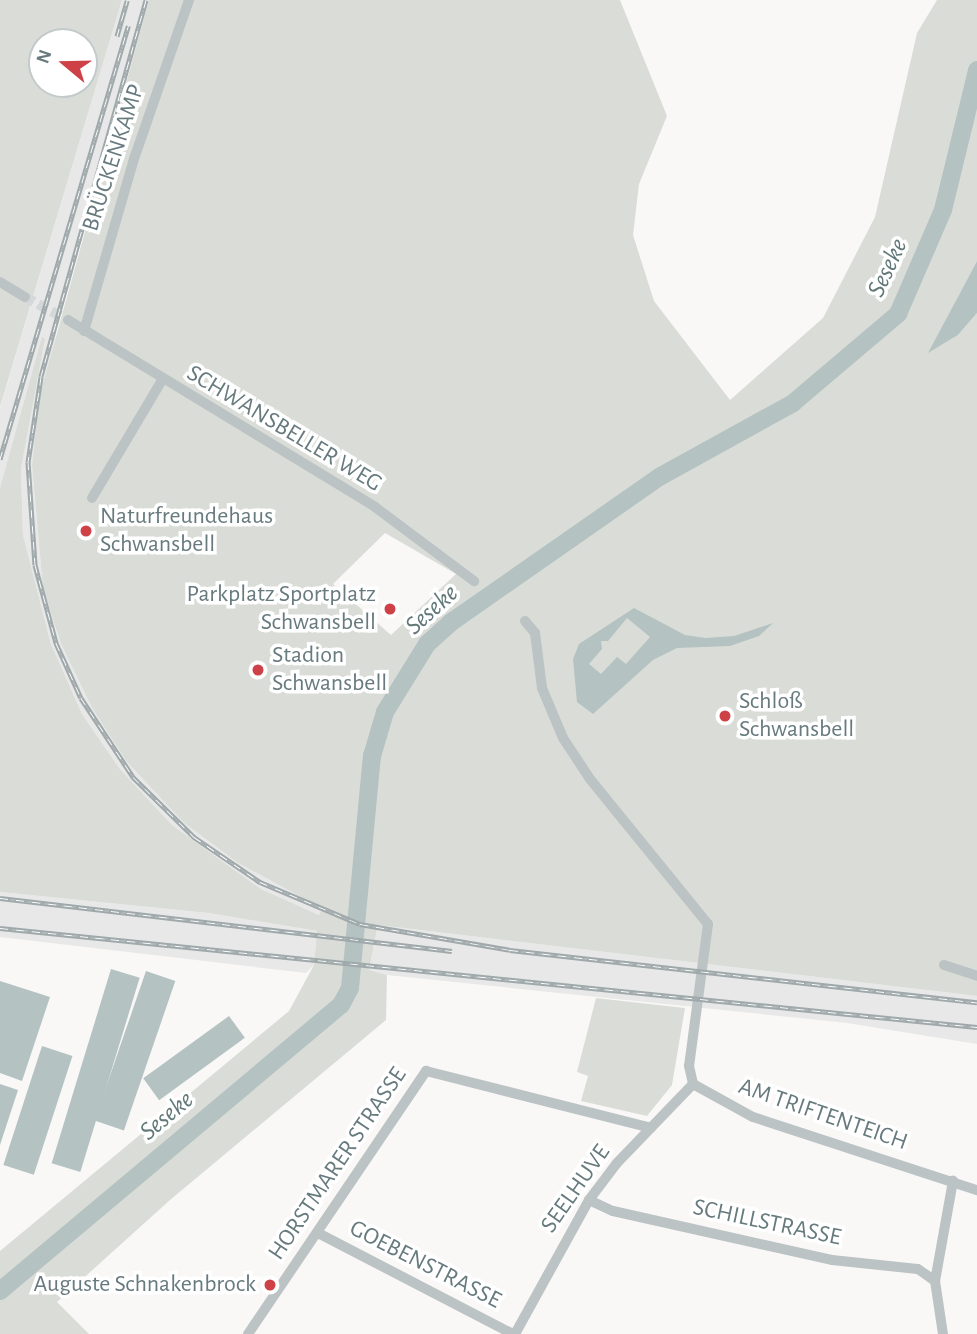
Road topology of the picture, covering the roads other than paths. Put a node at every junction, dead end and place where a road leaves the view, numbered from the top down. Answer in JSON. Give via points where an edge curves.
{"nodes":[{"id":1,"x":189,"y":0,"type":"edge"},
{"id":2,"x":0,"y":282,"type":"edge"},
{"id":3,"x":25,"y":297,"type":"tunnel mouth"},
{"id":4,"x":68,"y":320,"type":"tunnel mouth"},
{"id":5,"x":84,"y":331,"type":"junction"},
{"id":6,"x":162,"y":380,"type":"junction"},
{"id":7,"x":92,"y":498,"type":"dead end"},
{"id":8,"x":474,"y":581,"type":"dead end"},
{"id":9,"x":525,"y":621,"type":"dead end"},
{"id":10,"x":944,"y":965,"type":"dead end"},
{"id":11,"x":977,"y":976,"type":"edge"},
{"id":12,"x":693,"y":1084,"type":"junction"},
{"id":13,"x":651,"y":1128,"type":"junction"},
{"id":14,"x":953,"y":1181,"type":"junction"},
{"id":15,"x":977,"y":1190,"type":"edge"},
{"id":16,"x":589,"y":1200,"type":"junction"},
{"id":17,"x":318,"y":1233,"type":"junction"},
{"id":18,"x":935,"y":1282,"type":"junction"},
{"id":19,"x":248,"y":1334,"type":"edge"},
{"id":20,"x":514,"y":1334,"type":"edge"},
{"id":21,"x":943,"y":1334,"type":"edge"}],
"edges":[{"from":1,"to":5,"type":"street","name":"BRÜCKENKAMP","via":[[135,156]]},
{"from":2,"to":3,"type":"street"},
{"from":4,"to":5,"type":"street","name":"SCHWANSBELLER WEG"},
{"from":5,"to":6,"type":"street","name":"SCHWANSBELLER WEG"},
{"from":6,"to":7,"type":"street"},
{"from":6,"to":8,"type":"street","name":"SCHWANSBELLER WEG","via":[[375,507]]},
{"from":9,"to":12,"type":"street","via":[[535,633],[542,688],[563,737],[590,779],[708,924],[689,1066]]},
{"from":10,"to":11,"type":"street"},
{"from":12,"to":13,"type":"street","name":"SEELHUVE"},
{"from":12,"to":14,"type":"street","name":"AM TRIFTENTEICH","via":[[753,1117]]},
{"from":13,"to":16,"type":"street","name":"SEELHUVE"},
{"from":13,"to":17,"type":"street","name":"HORSTMARER STRASSE","via":[[426,1071]]},
{"from":14,"to":15,"type":"street","name":"AM TRIFTENTEICH"},
{"from":14,"to":18,"type":"street"},
{"from":16,"to":18,"type":"street","name":"SCHILLSTRASSE","via":[[613,1211],[832,1260],[918,1269]]},
{"from":16,"to":20,"type":"street","name":"SEELHUVE"},
{"from":17,"to":19,"type":"street","name":"HORSTMARER STRASSE"},
{"from":17,"to":20,"type":"street","name":"GOEBENSTRASSE"},
{"from":18,"to":21,"type":"street"}]}
